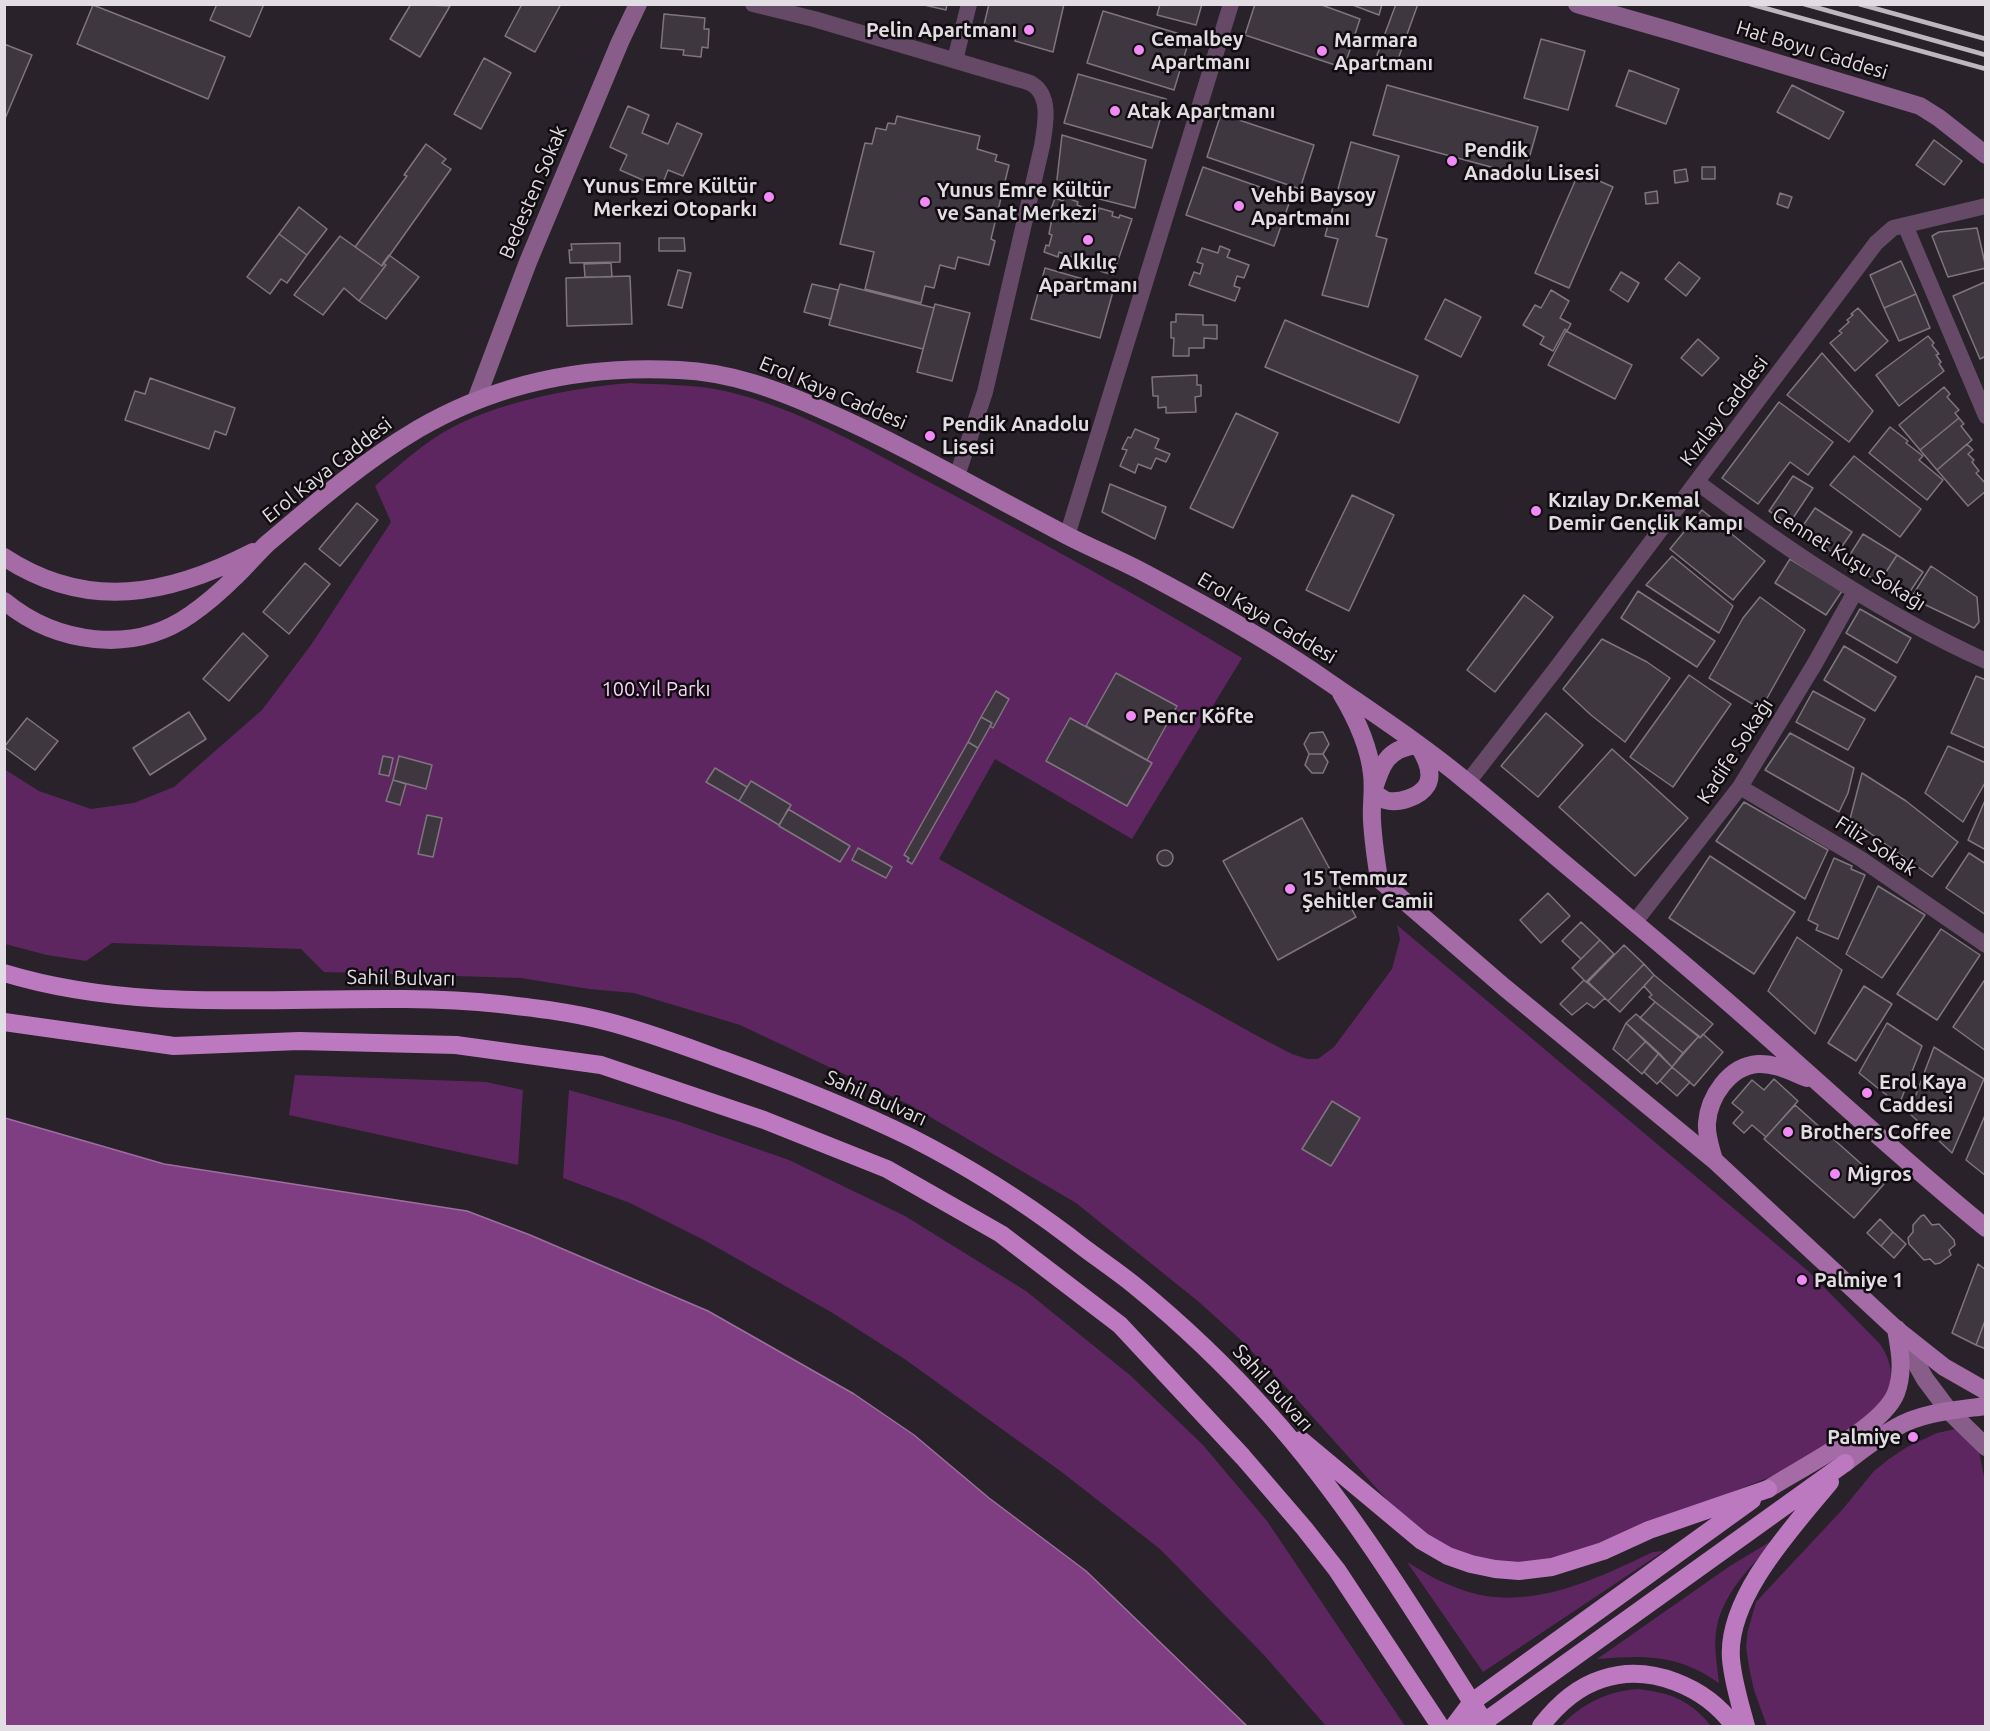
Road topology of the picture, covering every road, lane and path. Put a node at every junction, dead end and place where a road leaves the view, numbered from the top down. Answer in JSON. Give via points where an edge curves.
{"nodes":[{"id":1,"x":638,"y":4,"type":"edge"},
{"id":2,"x":753,"y":4,"type":"edge"},
{"id":3,"x":969,"y":4,"type":"edge"},
{"id":4,"x":1231,"y":4,"type":"edge"},
{"id":5,"x":1577,"y":4,"type":"edge"},
{"id":6,"x":955,"y":60,"type":"junction"},
{"id":7,"x":1986,"y":155,"type":"edge"},
{"id":8,"x":1986,"y":206,"type":"edge"},
{"id":9,"x":1905,"y":225,"type":"junction"},
{"id":10,"x":476,"y":400,"type":"junction"},
{"id":11,"x":1986,"y":416,"type":"edge"},
{"id":12,"x":957,"y":476,"type":"junction"},
{"id":13,"x":1697,"y":482,"type":"junction"},
{"id":14,"x":1067,"y":536,"type":"junction"},
{"id":15,"x":263,"y":548,"type":"junction"},
{"id":16,"x":4,"y":556,"type":"edge"},
{"id":17,"x":1855,"y":592,"type":"junction"},
{"id":18,"x":4,"y":601,"type":"edge"},
{"id":19,"x":1986,"y":661,"type":"edge"},
{"id":20,"x":1339,"y":689,"type":"junction"},
{"id":21,"x":1418,"y":745,"type":"junction"},
{"id":22,"x":1467,"y":782,"type":"junction"},
{"id":23,"x":1740,"y":787,"type":"junction"},
{"id":24,"x":1373,"y":792,"type":"junction"},
{"id":25,"x":1634,"y":922,"type":"junction"},
{"id":26,"x":1986,"y":945,"type":"edge"},
{"id":27,"x":4,"y":973,"type":"edge"},
{"id":28,"x":4,"y":1022,"type":"edge"},
{"id":29,"x":1818,"y":1082,"type":"junction"},
{"id":30,"x":1714,"y":1160,"type":"junction"},
{"id":31,"x":1986,"y":1228,"type":"edge"},
{"id":32,"x":1896,"y":1329,"type":"junction"},
{"id":33,"x":1986,"y":1391,"type":"edge"},
{"id":34,"x":1986,"y":1407,"type":"edge"},
{"id":35,"x":1949,"y":1411,"type":"junction"},
{"id":36,"x":1272,"y":1417,"type":"junction"},
{"id":37,"x":1986,"y":1447,"type":"edge"},
{"id":38,"x":1845,"y":1463,"type":"junction"},
{"id":39,"x":1768,"y":1489,"type":"junction"},
{"id":40,"x":1472,"y":1702,"type":"junction"},
{"id":41,"x":1481,"y":1725,"type":"edge"},
{"id":42,"x":1440,"y":1726,"type":"edge"},
{"id":43,"x":1454,"y":1726,"type":"edge"},
{"id":44,"x":1541,"y":1726,"type":"edge"},
{"id":45,"x":1734,"y":1726,"type":"edge"},
{"id":46,"x":1746,"y":1726,"type":"edge"}],
"edges":[{"from":1,"to":10,"type":"street","name":"Bedesten Sokak","via":[[528,262]]},
{"from":2,"to":6,"type":"street"},
{"from":3,"to":6,"type":"street"},
{"from":4,"to":14,"type":"street"},
{"from":5,"to":7,"type":"street","name":"Hat Boyu Caddesi","via":[[1920,106]]},
{"from":6,"to":12,"type":"street","via":[[1033,84],[1044,100],[1046,118],[985,393]]},
{"from":8,"to":9,"type":"street","name":"Kızılay Caddesi"},
{"from":9,"to":11,"type":"street"},
{"from":9,"to":13,"type":"street","name":"Kızılay Caddesi","via":[[1893,228],[1876,243]]},
{"from":10,"to":12,"type":"main road","name":"Erol Kaya Caddesi","via":[[536,382],[603,370],[708,372],[799,400]]},
{"from":10,"to":15,"type":"main road","name":"Erol Kaya Caddesi","via":[[382,452]]},
{"from":12,"to":14,"type":"main road","name":"Erol Kaya Caddesi"},
{"from":13,"to":17,"type":"street","name":"Cennet Kuşu Sokağı"},
{"from":13,"to":22,"type":"street","name":"Kızılay Caddesi"},
{"from":14,"to":20,"type":"main road","name":"Erol Kaya Caddesi","via":[[1136,568],[1264,639]]},
{"from":15,"to":16,"type":"main road","name":"Erol Kaya Caddesi","via":[[219,570],[135,592],[75,588],[33,574]]},
{"from":15,"to":18,"type":"main road","name":"Erol Kaya Caddesi","via":[[196,611],[175,625],[150,634],[96,640],[63,633],[22,615]]},
{"from":17,"to":19,"type":"street","name":"Cennet Kuşu Sokağı","via":[[1949,645]]},
{"from":17,"to":23,"type":"street","name":"Kadife Sokağı"},
{"from":20,"to":21,"type":"main road","name":"Erol Kaya Caddesi"},
{"from":20,"to":24,"type":"main road","name":"Erol Kaya Caddesi","via":[[1365,742]]},
{"from":21,"to":22,"type":"main road","name":"Erol Kaya Caddesi"},
{"from":21,"to":24,"type":"main road","via":[[1406,746],[1390,755]]},
{"from":21,"to":24,"type":"main road","via":[[1427,759],[1428,784],[1419,793],[1397,802],[1384,800]]},
{"from":22,"to":25,"type":"main road","name":"Erol Kaya Caddesi"},
{"from":23,"to":25,"type":"street","name":"Kadife Sokağı"},
{"from":23,"to":26,"type":"street","name":"Filiz Sokak","via":[[1861,859]]},
{"from":24,"to":30,"type":"main road","name":"Erol Kaya Caddesi","via":[[1374,854],[1379,879]]},
{"from":25,"to":29,"type":"main road","name":"Erol Kaya Caddesi"},
{"from":27,"to":36,"type":"highway","name":"Sahil Bulvarı","via":[[97,993],[162,998],[492,1003],[573,1014],[647,1033],[754,1071],[878,1122],[981,1178],[1133,1284],[1197,1339]]},
{"from":28,"to":42,"type":"highway","via":[[174,1046],[299,1041],[456,1045],[602,1065],[764,1120],[887,1169],[1000,1234],[1120,1325],[1243,1457],[1338,1570]]},
{"from":29,"to":30,"type":"main road","via":[[1780,1067],[1759,1064],[1734,1073],[1719,1089],[1709,1109],[1707,1126]]},
{"from":29,"to":31,"type":"main road","name":"Erol Kaya Caddesi"},
{"from":30,"to":32,"type":"main road","name":"Erol Kaya Caddesi"},
{"from":32,"to":33,"type":"main road","name":"Erol Kaya Caddesi","via":[[1944,1366]]},
{"from":32,"to":35,"type":"street"},
{"from":32,"to":39,"type":"main road","via":[[1901,1368],[1887,1410],[1870,1425]]},
{"from":34,"to":35,"type":"main road"},
{"from":35,"to":37,"type":"street"},
{"from":35,"to":38,"type":"main road","via":[[1895,1427]]},
{"from":36,"to":39,"type":"highway","via":[[1422,1541],[1448,1556],[1495,1569],[1552,1567]]},
{"from":36,"to":40,"type":"highway","name":"Sahil Bulvarı","via":[[1355,1525]]},
{"from":38,"to":41,"type":"highway"},
{"from":38,"to":46,"type":"highway","via":[[1757,1576],[1736,1617],[1731,1658]]},
{"from":39,"to":40,"type":"highway"},
{"from":40,"to":41,"type":"highway","name":"Sahil Bulvarı"},
{"from":40,"to":43,"type":"highway"},
{"from":44,"to":45,"type":"highway","via":[[1564,1700],[1584,1687],[1603,1678],[1639,1675],[1677,1682],[1695,1690],[1719,1708]]}]}
